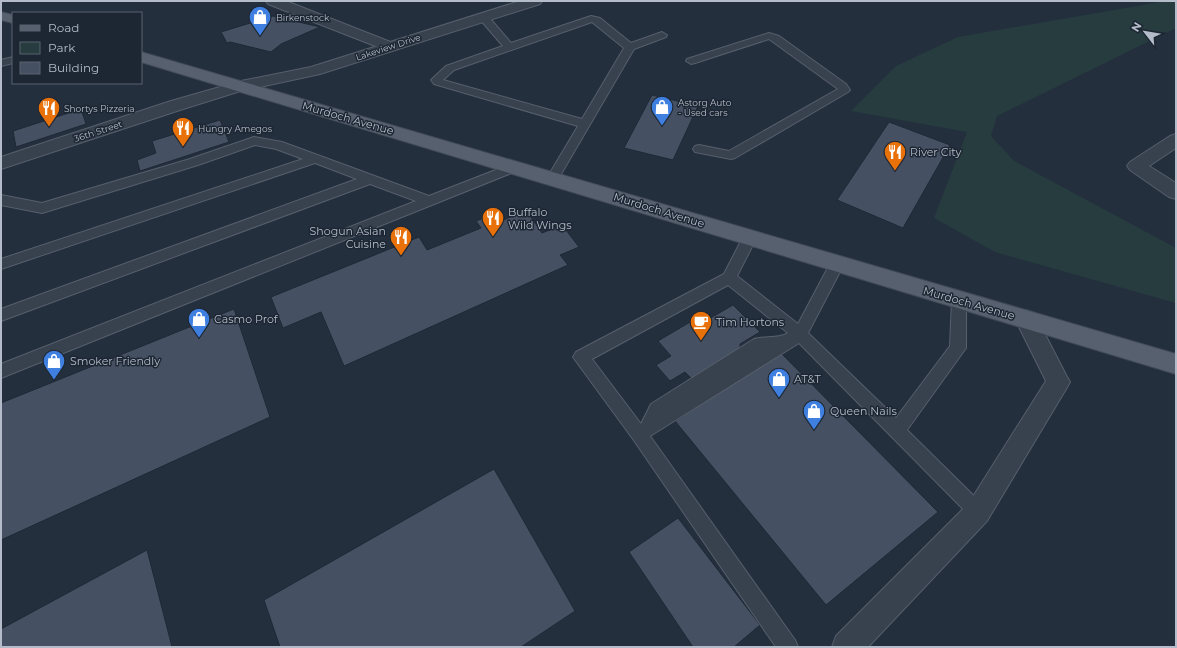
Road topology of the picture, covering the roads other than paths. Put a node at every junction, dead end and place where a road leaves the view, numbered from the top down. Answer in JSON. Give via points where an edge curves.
{"nodes":[{"id":1,"x":272,"y":1,"type":"edge"},
{"id":2,"x":535,"y":1,"type":"edge"},
{"id":3,"x":1,"y":16,"type":"edge"},
{"id":4,"x":483,"y":17,"type":"junction"},
{"id":5,"x":12,"y":19,"type":"edge"},
{"id":6,"x":662,"y":35,"type":"dead end"},
{"id":7,"x":388,"y":46,"type":"junction"},
{"id":8,"x":509,"y":47,"type":"junction"},
{"id":9,"x":630,"y":47,"type":"junction"},
{"id":10,"x":142,"y":57,"type":"edge"},
{"id":11,"x":12,"y":60,"type":"edge"},
{"id":12,"x":691,"y":61,"type":"dead end"},
{"id":13,"x":1,"y":63,"type":"edge"},
{"id":14,"x":240,"y":86,"type":"junction"},
{"id":15,"x":586,"y":124,"type":"junction"},
{"id":16,"x":1176,"y":140,"type":"edge"},
{"id":17,"x":699,"y":149,"type":"dead end"},
{"id":18,"x":315,"y":159,"type":"junction"},
{"id":19,"x":1,"y":163,"type":"edge"},
{"id":20,"x":515,"y":167,"type":"junction"},
{"id":21,"x":553,"y":178,"type":"junction"},
{"id":22,"x":370,"y":179,"type":"junction"},
{"id":23,"x":1176,"y":192,"type":"edge"},
{"id":24,"x":1,"y":200,"type":"edge"},
{"id":25,"x":429,"y":202,"type":"junction"},
{"id":26,"x":750,"y":237,"type":"junction"},
{"id":27,"x":1,"y":264,"type":"edge"},
{"id":28,"x":837,"y":264,"type":"junction"},
{"id":29,"x":729,"y":278,"type":"junction"},
{"id":30,"x":959,"y":300,"type":"junction"},
{"id":31,"x":1,"y":315,"type":"edge"},
{"id":32,"x":1026,"y":320,"type":"junction"},
{"id":33,"x":793,"y":338,"type":"junction"},
{"id":34,"x":1176,"y":364,"type":"edge"},
{"id":35,"x":1,"y":371,"type":"edge"},
{"id":36,"x":897,"y":430,"type":"junction"},
{"id":37,"x":643,"y":431,"type":"junction"},
{"id":38,"x":978,"y":512,"type":"junction"},
{"id":39,"x":788,"y":647,"type":"edge"},
{"id":40,"x":847,"y":647,"type":"edge"}],
"edges":[{"from":1,"to":7,"type":"street"},
{"from":2,"to":4,"type":"street","name":"Lakeview Drive"},
{"from":3,"to":5,"type":"main road"},
{"from":4,"to":7,"type":"street","name":"Lakeview Drive"},
{"from":4,"to":8,"type":"lane"},
{"from":6,"to":9,"type":"lane"},
{"from":7,"to":14,"type":"street","name":"Lakeview Drive","via":[[314,71]]},
{"from":8,"to":9,"type":"lane","via":[[591,19],[596,20]]},
{"from":8,"to":15,"type":"lane","via":[[450,68],[437,80]]},
{"from":9,"to":15,"type":"lane"},
{"from":10,"to":14,"type":"main road","name":"Murdoch Avenue"},
{"from":11,"to":13,"type":"lane"},
{"from":12,"to":17,"type":"lane","via":[[769,36],[842,86],[844,90],[731,154]]},
{"from":14,"to":19,"type":"street","name":"36th Street"},
{"from":14,"to":20,"type":"main road","name":"Murdoch Avenue"},
{"from":15,"to":21,"type":"lane"},
{"from":16,"to":23,"type":"street","via":[[1136,166]]},
{"from":18,"to":22,"type":"lane"},
{"from":18,"to":24,"type":"lane","via":[[278,145],[254,141],[42,208]]},
{"from":18,"to":27,"type":"lane"},
{"from":20,"to":21,"type":"main road","name":"Murdoch Avenue"},
{"from":20,"to":25,"type":"lane"},
{"from":21,"to":26,"type":"main road","name":"Murdoch Avenue"},
{"from":22,"to":25,"type":"lane"},
{"from":22,"to":31,"type":"lane"},
{"from":25,"to":35,"type":"lane"},
{"from":26,"to":28,"type":"main road","name":"Murdoch Avenue"},
{"from":26,"to":29,"type":"lane"},
{"from":28,"to":30,"type":"main road","name":"Murdoch Avenue"},
{"from":28,"to":33,"type":"lane"},
{"from":29,"to":33,"type":"lane"},
{"from":29,"to":37,"type":"lane","via":[[581,357]]},
{"from":30,"to":32,"type":"main road","name":"Murdoch Avenue"},
{"from":30,"to":36,"type":"lane","via":[[958,348]]},
{"from":32,"to":34,"type":"main road","name":"Murdoch Avenue"},
{"from":32,"to":38,"type":"street","via":[[1058,382]]},
{"from":33,"to":36,"type":"lane"},
{"from":33,"to":37,"type":"lane"},
{"from":36,"to":38,"type":"lane"},
{"from":37,"to":39,"type":"lane"},
{"from":38,"to":40,"type":"street"}]}
